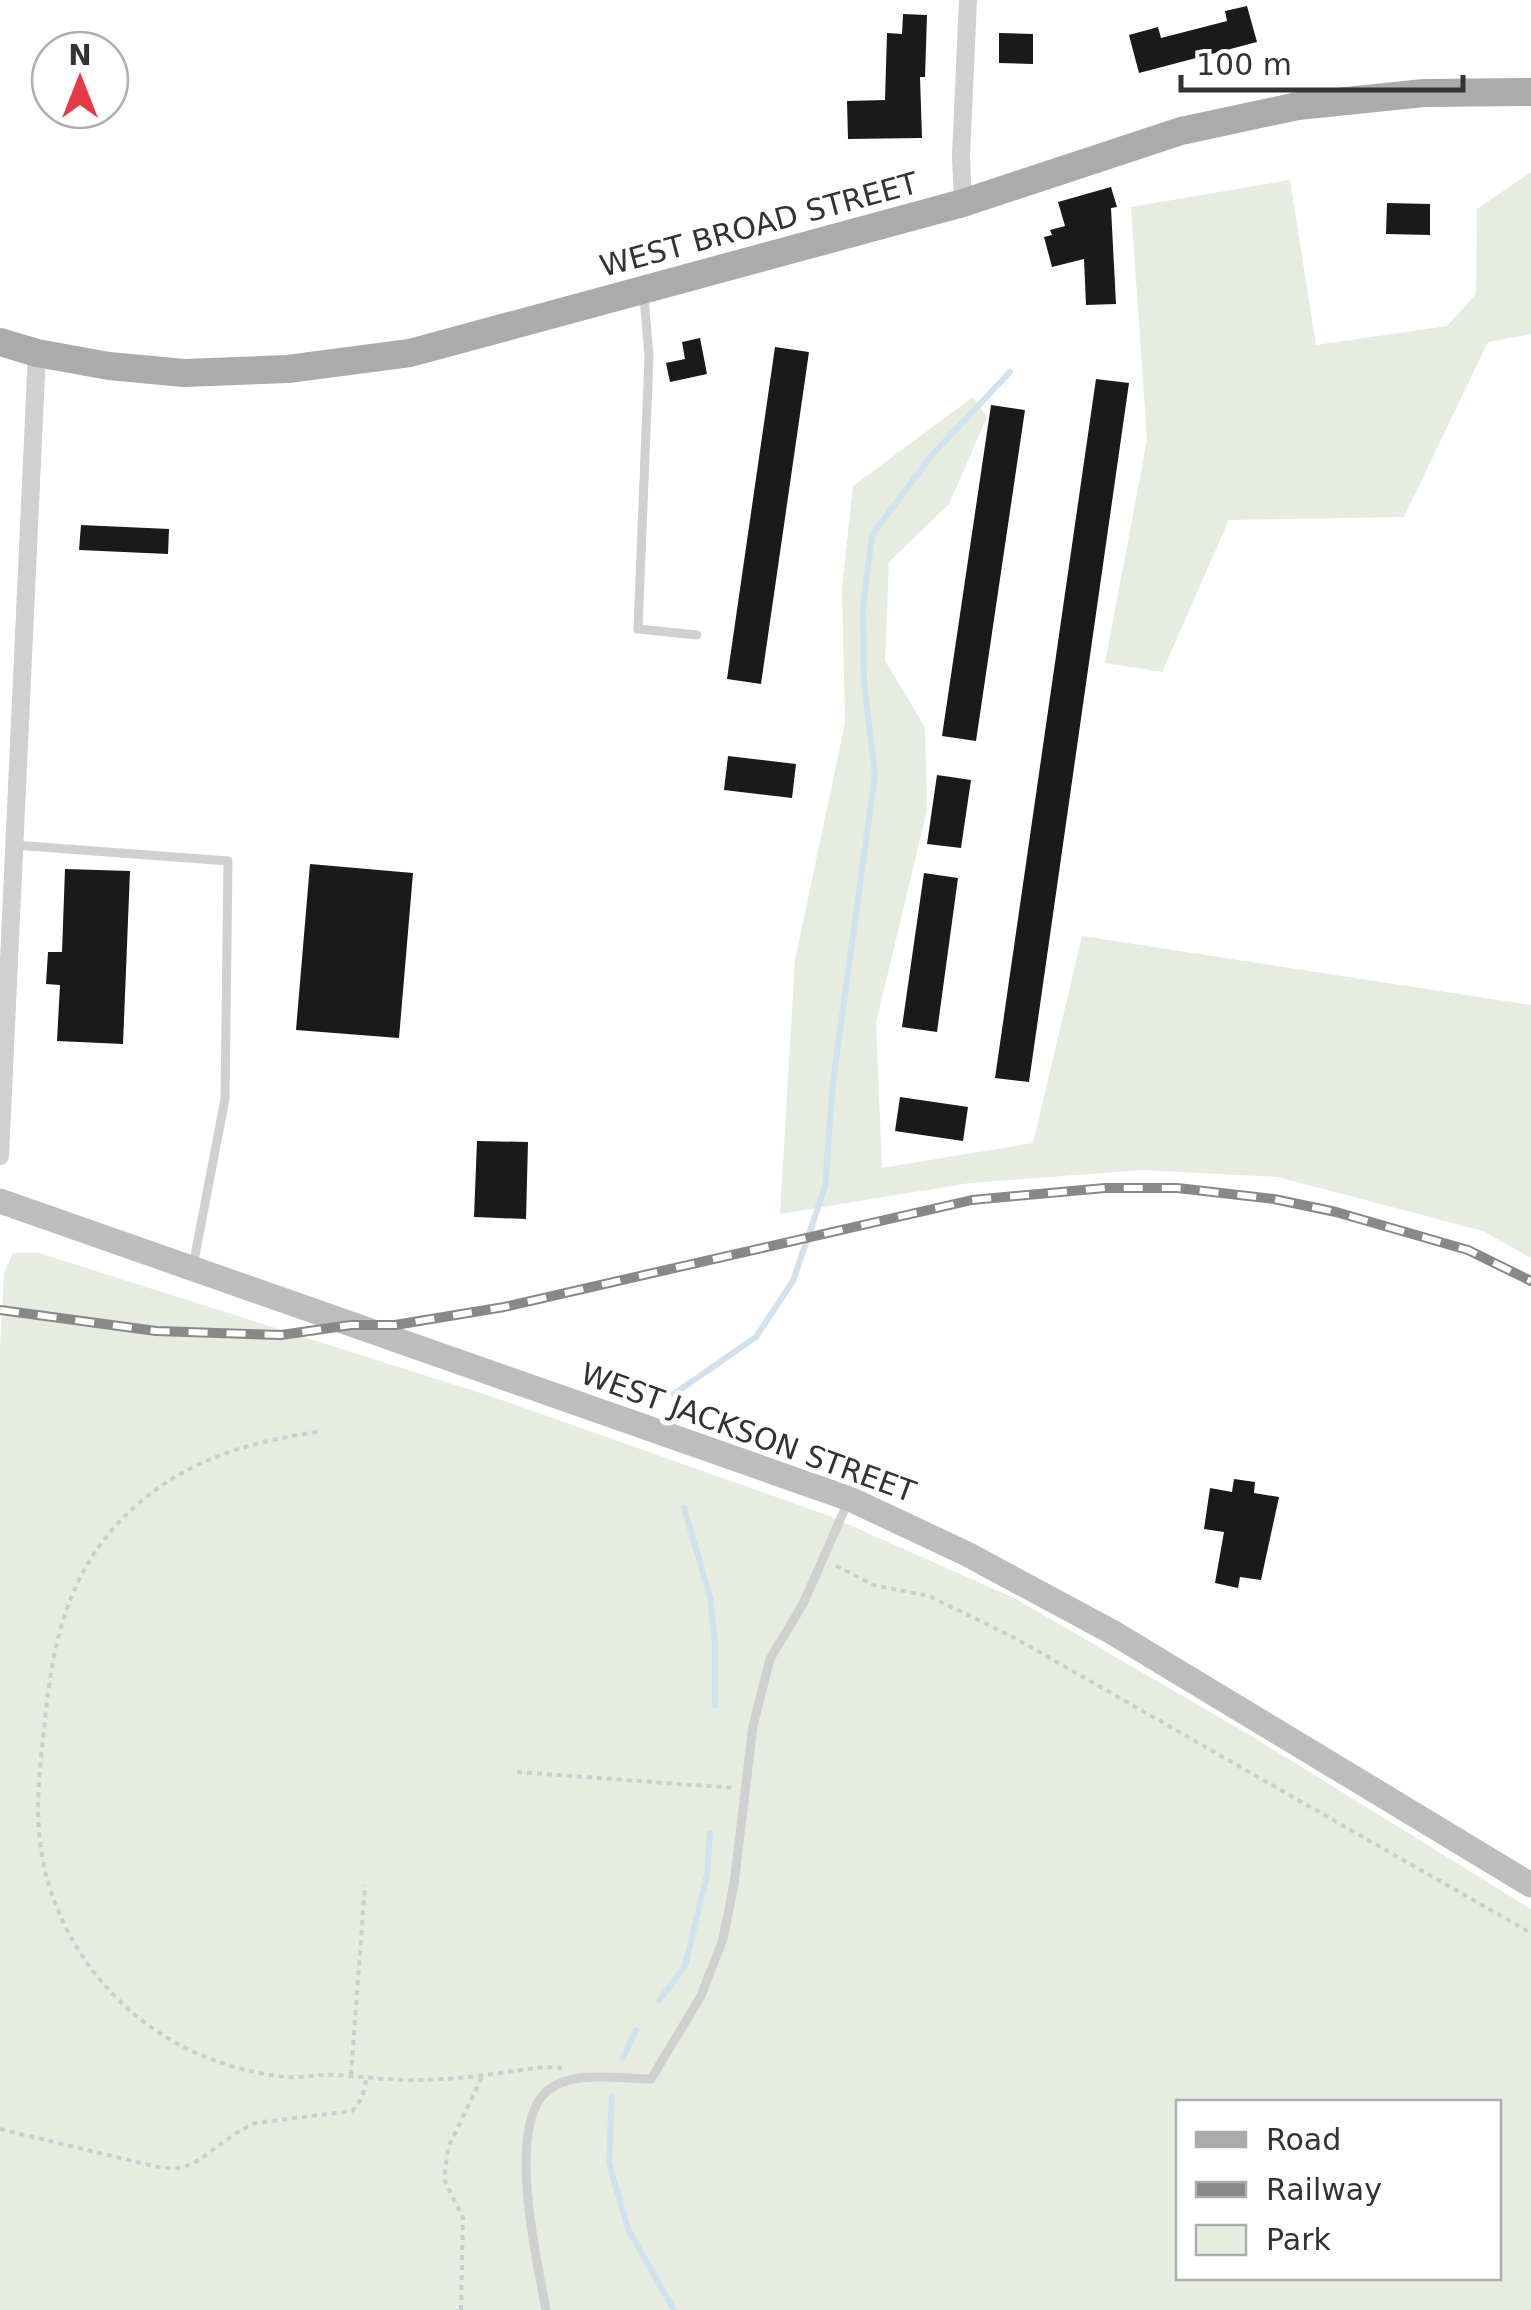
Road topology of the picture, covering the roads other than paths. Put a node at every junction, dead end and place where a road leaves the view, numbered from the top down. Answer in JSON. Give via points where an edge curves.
{"nodes":[{"id":1,"x":968,"y":0,"type":"edge"},
{"id":2,"x":1531,"y":92,"type":"edge"},
{"id":3,"x":963,"y":204,"type":"junction"},
{"id":4,"x":644,"y":288,"type":"junction"},
{"id":5,"x":0,"y":342,"type":"edge"},
{"id":6,"x":37,"y":353,"type":"junction"},
{"id":7,"x":697,"y":635,"type":"dead end"},
{"id":8,"x":14,"y":846,"type":"junction"},
{"id":9,"x":0,"y":1156,"type":"edge"},
{"id":10,"x":0,"y":1201,"type":"edge"},
{"id":11,"x":193,"y":1269,"type":"junction"},
{"id":12,"x":850,"y":1499,"type":"junction"},
{"id":13,"x":1531,"y":1885,"type":"edge"},
{"id":14,"x":546,"y":2310,"type":"edge"}],
"edges":[{"from":1,"to":3,"type":"street"},
{"from":2,"to":3,"type":"main road","name":"WEST BROAD STREET","via":[[1424,93],[1298,106],[1180,131]]},
{"from":3,"to":4,"type":"main road","name":"WEST BROAD STREET"},
{"from":4,"to":6,"type":"main road","name":"WEST BROAD STREET","via":[[410,353],[288,369],[184,373]]},
{"from":4,"to":7,"type":"lane","via":[[648,356],[638,629]]},
{"from":5,"to":6,"type":"main road","name":"WEST BROAD STREET"},
{"from":6,"to":8,"type":"street"},
{"from":8,"to":9,"type":"street"},
{"from":8,"to":11,"type":"lane","via":[[228,861],[225,1099]]},
{"from":10,"to":11,"type":"street","name":"WEST JACKSON STREET"},
{"from":11,"to":12,"type":"street","name":"WEST JACKSON STREET"},
{"from":12,"to":13,"type":"street","name":"WEST JACKSON STREET","via":[[1112,1632]]},
{"from":12,"to":14,"type":"lane","via":[[804,1604],[770,1659],[753,1726],[723,1939],[701,1996],[651,2079],[576,2078],[546,2091],[528,2121],[530,2234]]}]}
